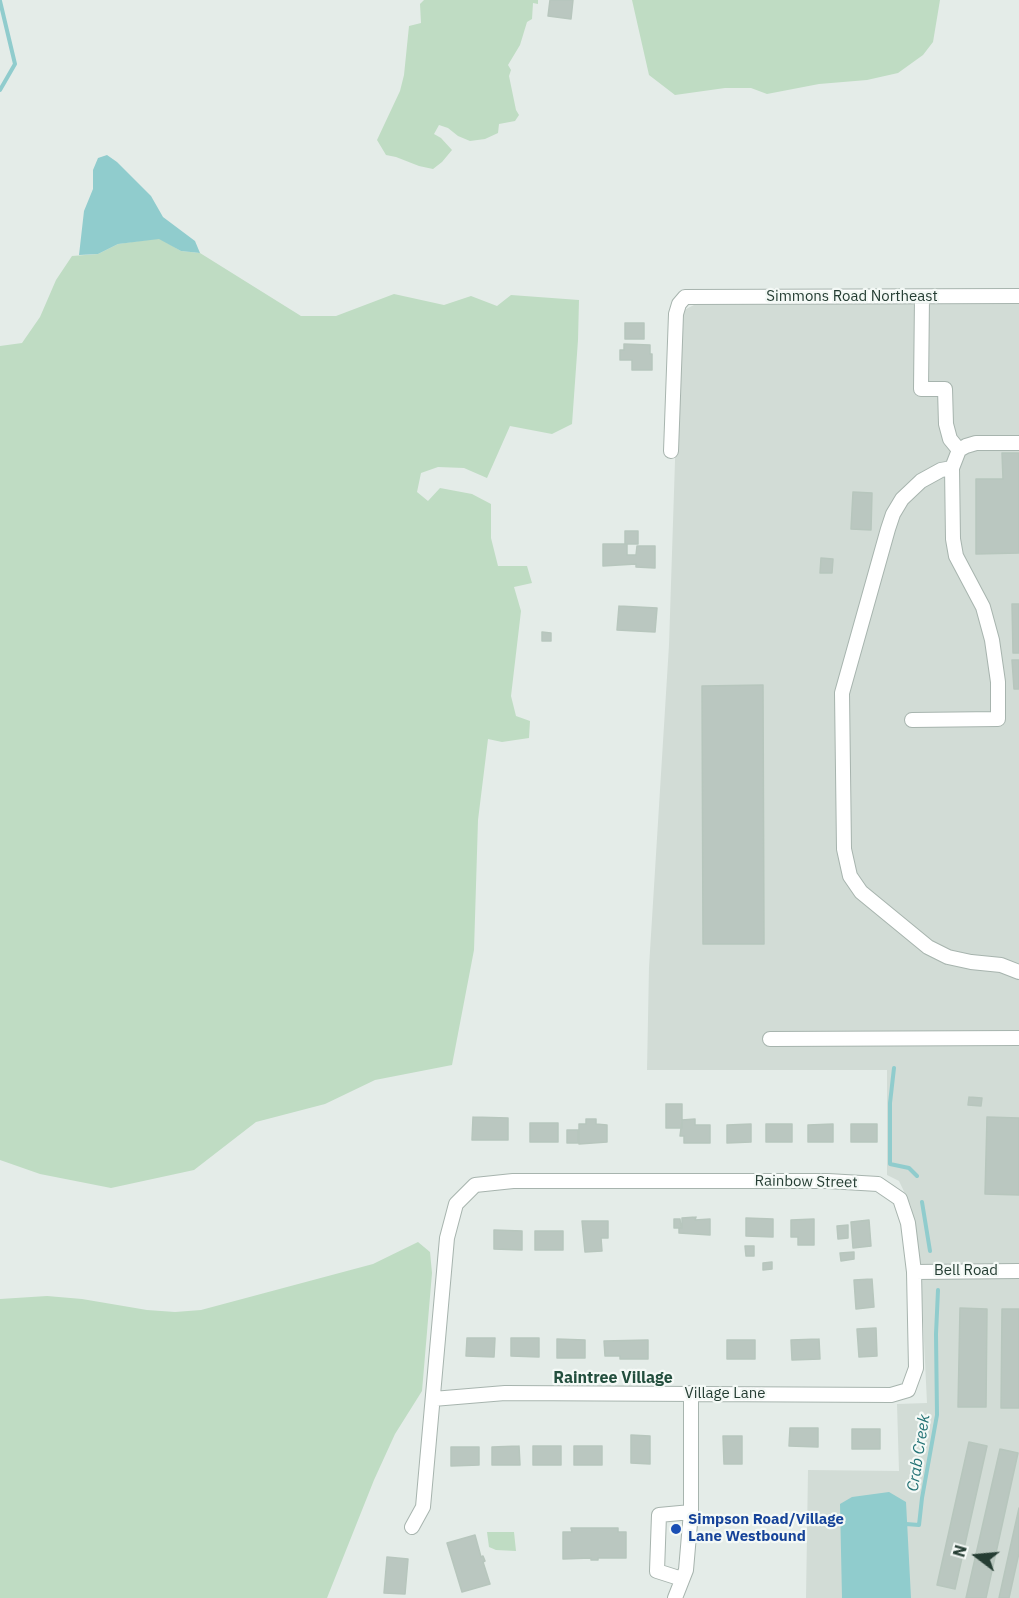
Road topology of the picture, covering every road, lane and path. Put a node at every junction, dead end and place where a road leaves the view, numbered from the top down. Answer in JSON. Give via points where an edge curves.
{"nodes":[{"id":1,"x":1019,"y":296,"type":"edge"},
{"id":2,"x":922,"y":297,"type":"junction"},
{"id":3,"x":1019,"y":442,"type":"edge"},
{"id":4,"x":959,"y":450,"type":"junction"},
{"id":5,"x":671,"y":451,"type":"dead end"},
{"id":6,"x":952,"y":468,"type":"junction"},
{"id":7,"x":912,"y":720,"type":"dead end"},
{"id":8,"x":1019,"y":972,"type":"edge"},
{"id":9,"x":1019,"y":1038,"type":"edge"},
{"id":10,"x":770,"y":1039,"type":"dead end"},
{"id":11,"x":1019,"y":1271,"type":"edge"},
{"id":12,"x":914,"y":1272,"type":"junction"},
{"id":13,"x":908,"y":1390,"type":"joint"},
{"id":14,"x":691,"y":1393,"type":"junction"},
{"id":15,"x":434,"y":1399,"type":"junction"},
{"id":16,"x":691,"y":1512,"type":"junction"},
{"id":17,"x":412,"y":1527,"type":"dead end"},
{"id":18,"x":682,"y":1579,"type":"junction"},
{"id":19,"x":675,"y":1598,"type":"edge"}],
"edges":[{"from":1,"to":2,"type":"street","name":"Simmons Road Northeast"},
{"from":2,"to":4,"type":"street","via":[[921,389],[945,389],[946,424]]},
{"from":2,"to":5,"type":"street","name":"Simmons Road Northeast","via":[[685,297],[676,314]]},
{"from":3,"to":4,"type":"street","via":[[976,443]]},
{"from":4,"to":6,"type":"street"},
{"from":6,"to":7,"type":"street","via":[[956,556],[978,596],[992,640],[998,719]]},
{"from":6,"to":8,"type":"street","via":[[940,470],[902,499],[885,540],[842,693],[844,849],[850,876],[861,892],[928,947],[948,957],[1001,964]]},
{"from":9,"to":10,"type":"street"},
{"from":11,"to":12,"type":"street","name":"Bell Road"},
{"from":12,"to":13,"type":"street","name":"Rainbow Street","via":[[916,1368]]},
{"from":12,"to":15,"type":"street","name":"Rainbow Street","via":[[908,1223],[900,1199],[878,1184],[513,1181],[475,1185],[456,1204],[447,1238]]},
{"from":13,"to":14,"type":"street","name":"Village Lane","via":[[891,1395]]},
{"from":14,"to":15,"type":"street","name":"Village Lane","via":[[505,1393]]},
{"from":14,"to":16,"type":"street"},
{"from":15,"to":17,"type":"street","via":[[423,1507]]},
{"from":16,"to":18,"type":"street"},
{"from":16,"to":18,"type":"street","via":[[659,1515],[657,1570]]},
{"from":18,"to":19,"type":"street"}]}
